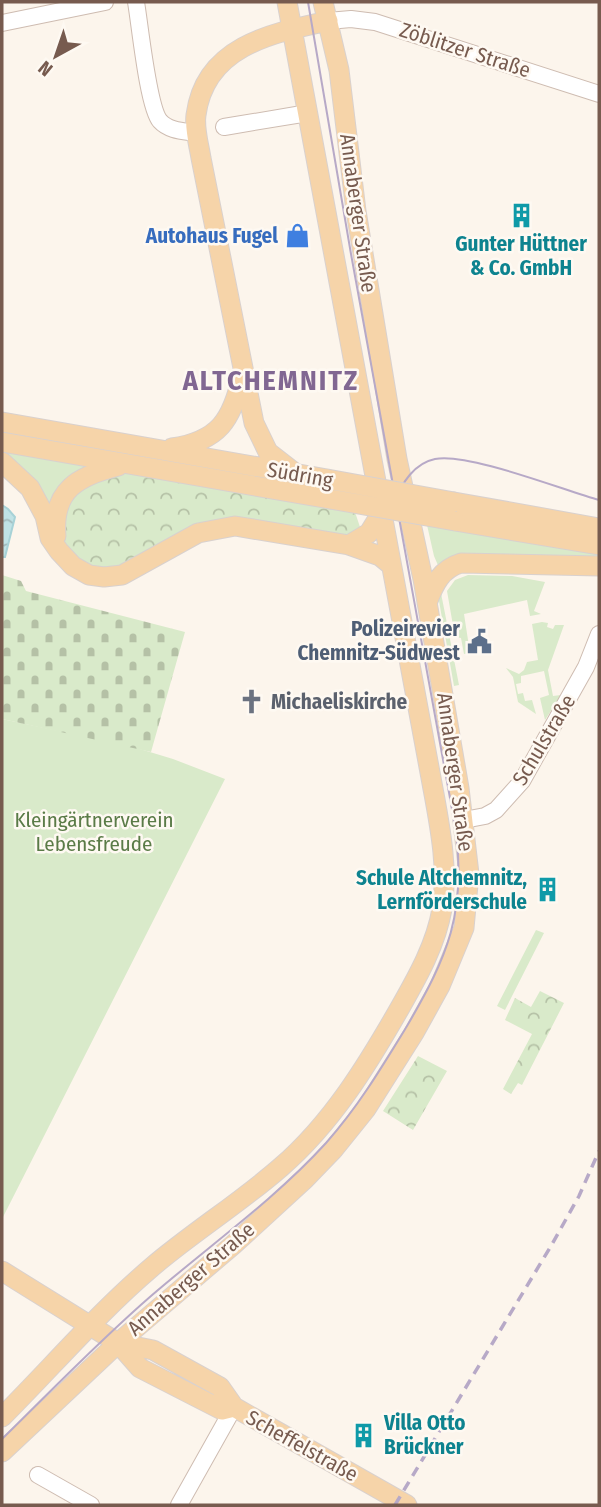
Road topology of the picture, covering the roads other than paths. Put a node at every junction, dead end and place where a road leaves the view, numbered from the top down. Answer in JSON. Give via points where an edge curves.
{"nodes":[{"id":1,"x":105,"y":2,"type":"edge"},
{"id":2,"x":136,"y":2,"type":"edge"},
{"id":3,"x":287,"y":2,"type":"edge"},
{"id":4,"x":326,"y":11,"type":"edge"},
{"id":5,"x":2,"y":23,"type":"edge"},
{"id":6,"x":292,"y":29,"type":"junction"},
{"id":7,"x":599,"y":94,"type":"edge"},
{"id":8,"x":308,"y":113,"type":"junction"},
{"id":9,"x":225,"y":127,"type":"dead end"},
{"id":10,"x":196,"y":133,"type":"junction"},
{"id":11,"x":243,"y":372,"type":"junction"},
{"id":12,"x":2,"y":422,"type":"edge"},
{"id":13,"x":254,"y":424,"type":"junction"},
{"id":14,"x":2,"y":442,"type":"edge"},
{"id":15,"x":161,"y":449,"type":"junction"},
{"id":16,"x":2,"y":462,"type":"edge"},
{"id":17,"x":238,"y":463,"type":"junction"},
{"id":18,"x":126,"y":464,"type":"junction"},
{"id":19,"x":186,"y":473,"type":"junction"},
{"id":20,"x":295,"y":473,"type":"junction"},
{"id":21,"x":328,"y":489,"type":"junction"},
{"id":22,"x":454,"y":511,"type":"junction"},
{"id":23,"x":382,"y":512,"type":"junction"},
{"id":24,"x":599,"y":527,"type":"edge"},
{"id":25,"x":349,"y":545,"type":"junction"},
{"id":26,"x":599,"y":545,"type":"edge"},
{"id":27,"x":59,"y":551,"type":"junction"},
{"id":28,"x":391,"y":565,"type":"junction"},
{"id":29,"x":599,"y":566,"type":"edge"},
{"id":30,"x":427,"y":603,"type":"junction"},
{"id":31,"x":599,"y":634,"type":"edge"},
{"id":32,"x":464,"y":820,"type":"junction"},
{"id":33,"x":2,"y":1270,"type":"edge"},
{"id":34,"x":103,"y":1334,"type":"junction"},
{"id":35,"x":234,"y":1407,"type":"junction"},
{"id":36,"x":2,"y":1417,"type":"edge"},
{"id":37,"x":2,"y":1452,"type":"edge"},
{"id":38,"x":38,"y":1475,"type":"dead end"},
{"id":39,"x":90,"y":1505,"type":"edge"},
{"id":40,"x":179,"y":1505,"type":"edge"},
{"id":41,"x":407,"y":1505,"type":"edge"}],
"edges":[{"from":1,"to":5,"type":"street"},
{"from":2,"to":10,"type":"street","via":[[158,119],[173,130]]},
{"from":3,"to":6,"type":"main road","name":"Annaberger Straße"},
{"from":4,"to":6,"type":"main road"},
{"from":4,"to":7,"type":"street","name":"Zöblitzer Straße"},
{"from":4,"to":30,"type":"main road","name":"Annaberger Straße","via":[[339,70],[381,363]]},
{"from":6,"to":8,"type":"main road","name":"Annaberger Straße"},
{"from":6,"to":10,"type":"main road","via":[[260,38],[223,60],[199,101]]},
{"from":8,"to":9,"type":"street"},
{"from":8,"to":23,"type":"main road","name":"Annaberger Straße"},
{"from":10,"to":11,"type":"main road"},
{"from":11,"to":13,"type":"main road"},
{"from":11,"to":15,"type":"main road","via":[[235,403],[220,427],[204,440]]},
{"from":12,"to":15,"type":"main road","name":"Südring"},
{"from":13,"to":17,"type":"main road","via":[[248,452]]},
{"from":13,"to":20,"type":"main road","via":[[268,452]]},
{"from":14,"to":18,"type":"main road","name":"Südring"},
{"from":15,"to":17,"type":"main road","name":"Südring"},
{"from":16,"to":27,"type":"main road","via":[[30,488]]},
{"from":17,"to":19,"type":"main road","via":[[226,470]]},
{"from":17,"to":20,"type":"main road","name":"Südring"},
{"from":18,"to":19,"type":"main road","name":"Südring"},
{"from":18,"to":27,"type":"main road","via":[[92,473],[68,489],[56,513]]},
{"from":19,"to":21,"type":"main road","name":"Südring"},
{"from":20,"to":21,"type":"main road","name":"Südring"},
{"from":21,"to":22,"type":"main road","name":"Südring","bridge":true},
{"from":22,"to":24,"type":"main road","name":"Südring"},
{"from":22,"to":26,"type":"main road","name":"Südring"},
{"from":23,"to":25,"type":"main road","via":[[369,533]]},
{"from":23,"to":28,"type":"main road","name":"Annaberger Straße"},
{"from":25,"to":27,"type":"main road","via":[[257,528],[223,527],[198,533],[132,572],[104,577],[82,572]]},
{"from":25,"to":28,"type":"main road"},
{"from":28,"to":34,"type":"main road","name":"Annaberger Straße","via":[[444,858],[443,904],[431,947],[362,1072],[330,1116],[262,1182],[121,1294]]},
{"from":29,"to":30,"type":"main road","via":[[461,563],[439,577]]},
{"from":30,"to":32,"type":"main road","name":"Annaberger Straße"},
{"from":31,"to":32,"type":"street","name":"Schulstraße","via":[[586,667],[522,781],[496,810]]},
{"from":32,"to":34,"type":"main road","name":"Annaberger Straße","via":[[469,874],[464,928],[440,986],[377,1092],[305,1179],[233,1245]]},
{"from":33,"to":34,"type":"main road"},
{"from":34,"to":35,"type":"main road","name":"Scheffelstraße","via":[[153,1350],[220,1387]]},
{"from":34,"to":36,"type":"main road","name":"Annaberger Straße"},
{"from":34,"to":37,"type":"main road","name":"Annaberger Straße"},
{"from":35,"to":40,"type":"street"},
{"from":35,"to":41,"type":"main road","name":"Scheffelstraße"},
{"from":38,"to":39,"type":"street"}]}
